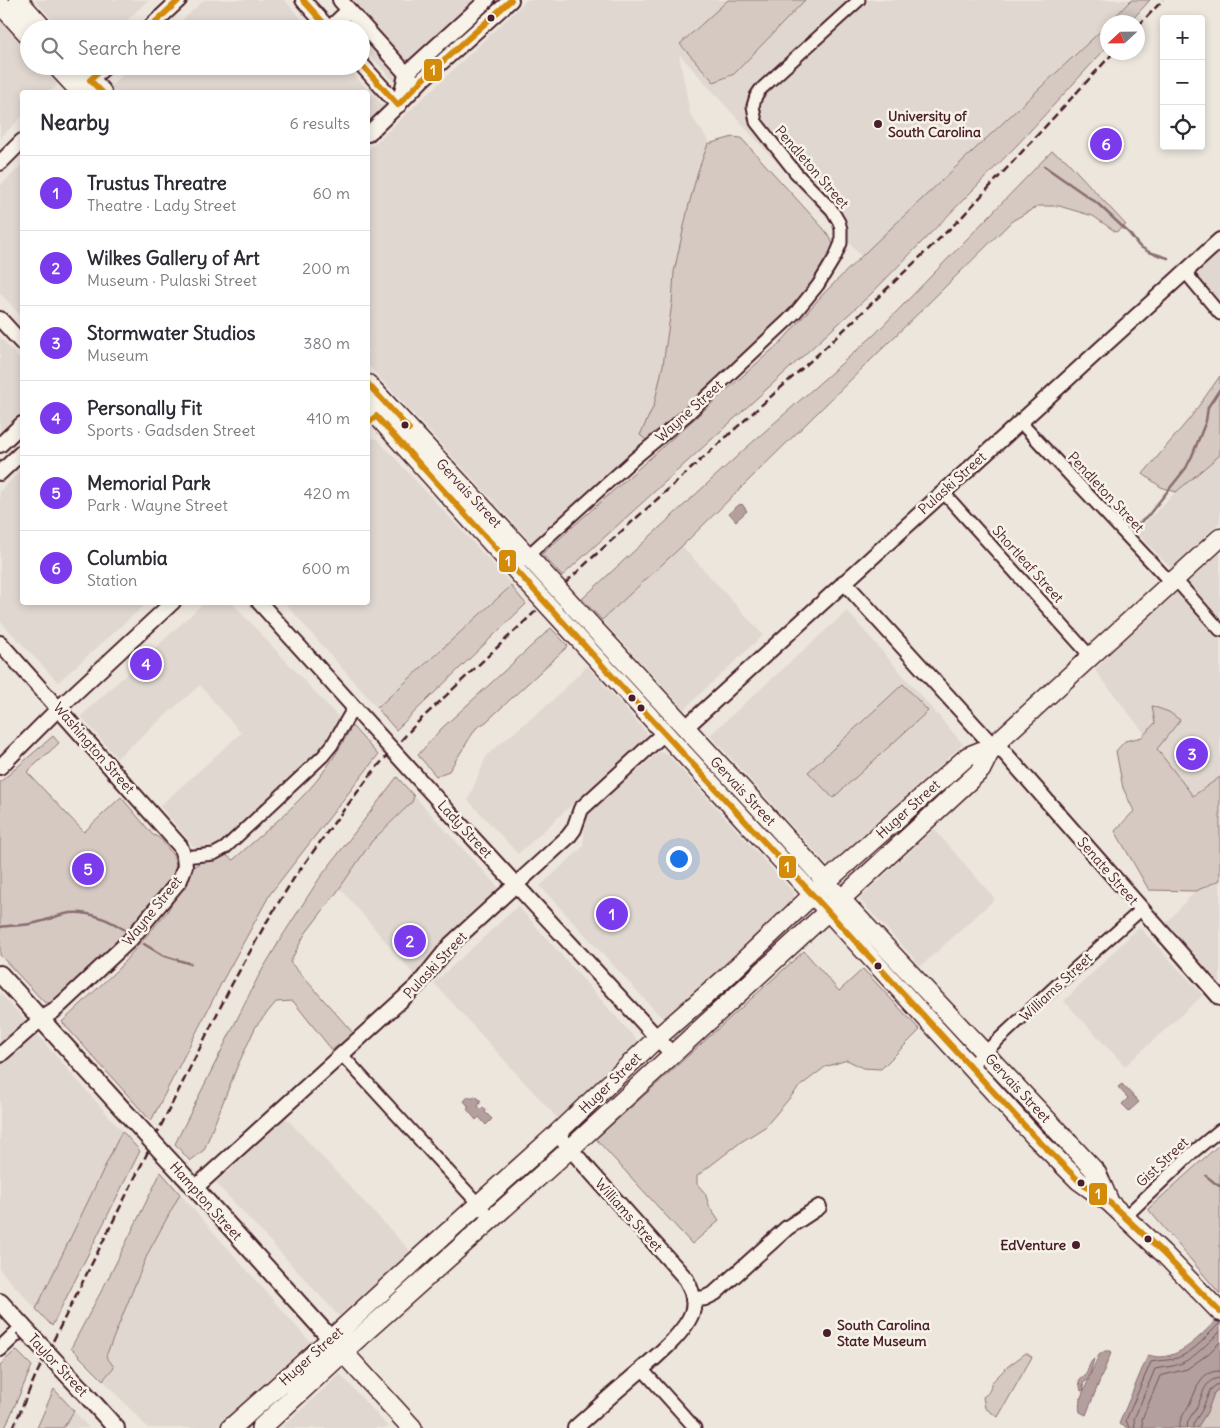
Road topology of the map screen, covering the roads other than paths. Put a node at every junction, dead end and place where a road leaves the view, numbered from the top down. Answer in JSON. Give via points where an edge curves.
{"nodes":[{"id":1,"x":18,"y":0,"type":"edge"},
{"id":2,"x":179,"y":0,"type":"edge"},
{"id":3,"x":303,"y":0,"type":"edge"},
{"id":4,"x":488,"y":0,"type":"edge"},
{"id":5,"x":511,"y":0,"type":"edge"},
{"id":6,"x":859,"y":0,"type":"edge"},
{"id":7,"x":0,"y":4,"type":"edge"},
{"id":8,"x":344,"y":5,"type":"edge"},
{"id":9,"x":36,"y":20,"type":"edge"},
{"id":10,"x":158,"y":20,"type":"edge"},
{"id":11,"x":321,"y":20,"type":"edge"},
{"id":12,"x":335,"y":20,"type":"edge"},
{"id":13,"x":357,"y":20,"type":"edge"},
{"id":14,"x":20,"y":26,"type":"edge"},
{"id":15,"x":370,"y":34,"type":"edge"},
{"id":16,"x":370,"y":74,"type":"edge"},
{"id":17,"x":406,"y":74,"type":"junction"},
{"id":18,"x":67,"y":75,"type":"edge"},
{"id":19,"x":81,"y":75,"type":"edge"},
{"id":20,"x":98,"y":75,"type":"edge"},
{"id":21,"x":417,"y":86,"type":"junction"},
{"id":22,"x":85,"y":90,"type":"edge"},
{"id":23,"x":398,"y":105,"type":"junction"},
{"id":24,"x":370,"y":132,"type":"edge"},
{"id":25,"x":20,"y":143,"type":"edge"},
{"id":26,"x":0,"y":163,"type":"edge"},
{"id":27,"x":841,"y":237,"type":"joint"},
{"id":28,"x":1220,"y":240,"type":"edge"},
{"id":29,"x":1184,"y":272,"type":"junction"},
{"id":30,"x":1220,"y":314,"type":"edge"},
{"id":31,"x":0,"y":319,"type":"edge"},
{"id":32,"x":20,"y":341,"type":"edge"},
{"id":33,"x":370,"y":392,"type":"edge"},
{"id":34,"x":375,"y":413,"type":"edge"},
{"id":35,"x":1020,"y":422,"type":"junction"},
{"id":36,"x":20,"y":426,"type":"edge"},
{"id":37,"x":0,"y":444,"type":"edge"},
{"id":38,"x":20,"y":454,"type":"edge"},
{"id":39,"x":0,"y":472,"type":"edge"},
{"id":40,"x":943,"y":492,"type":"junction"},
{"id":41,"x":1220,"y":538,"type":"edge"},
{"id":42,"x":533,"y":561,"type":"junction"},
{"id":43,"x":519,"y":573,"type":"junction"},
{"id":44,"x":1173,"y":581,"type":"junction"},
{"id":45,"x":844,"y":582,"type":"junction"},
{"id":46,"x":170,"y":605,"type":"edge"},
{"id":47,"x":262,"y":605,"type":"edge"},
{"id":48,"x":1220,"y":630,"type":"edge"},
{"id":49,"x":0,"y":642,"type":"edge"},
{"id":50,"x":1090,"y":656,"type":"junction"},
{"id":51,"x":640,"y":706,"type":"junction"},
{"id":52,"x":354,"y":707,"type":"junction"},
{"id":53,"x":59,"y":708,"type":"junction"},
{"id":54,"x":685,"y":728,"type":"junction"},
{"id":55,"x":664,"y":733,"type":"junction"},
{"id":56,"x":994,"y":745,"type":"junction"},
{"id":57,"x":0,"y":767,"type":"edge"},
{"id":58,"x":184,"y":857,"type":"junction"},
{"id":59,"x":826,"y":882,"type":"junction"},
{"id":60,"x":516,"y":884,"type":"junction"},
{"id":61,"x":813,"y":895,"type":"junction"},
{"id":62,"x":841,"y":899,"type":"junction"},
{"id":63,"x":1142,"y":909,"type":"junction"},
{"id":64,"x":828,"y":911,"type":"junction"},
{"id":65,"x":0,"y":974,"type":"edge"},
{"id":66,"x":1220,"y":998,"type":"edge"},
{"id":67,"x":41,"y":1019,"type":"junction"},
{"id":68,"x":657,"y":1038,"type":"junction"},
{"id":69,"x":985,"y":1053,"type":"junction"},
{"id":70,"x":672,"y":1054,"type":"junction"},
{"id":71,"x":342,"y":1055,"type":"junction"},
{"id":72,"x":0,"y":1056,"type":"edge"},
{"id":73,"x":970,"y":1066,"type":"junction"},
{"id":74,"x":1220,"y":1130,"type":"edge"},
{"id":75,"x":557,"y":1134,"type":"junction"},
{"id":76,"x":570,"y":1149,"type":"junction"},
{"id":77,"x":195,"y":1188,"type":"junction"},
{"id":78,"x":1110,"y":1203,"type":"junction"},
{"id":79,"x":479,"y":1204,"type":"junction"},
{"id":80,"x":820,"y":1207,"type":"dead end"},
{"id":81,"x":1125,"y":1218,"type":"junction"},
{"id":82,"x":492,"y":1219,"type":"junction"},
{"id":83,"x":693,"y":1300,"type":"junction"},
{"id":84,"x":0,"y":1302,"type":"edge"},
{"id":85,"x":1220,"y":1312,"type":"edge"},
{"id":86,"x":23,"y":1327,"type":"junction"},
{"id":87,"x":337,"y":1346,"type":"junction"},
{"id":88,"x":0,"y":1349,"type":"edge"},
{"id":89,"x":642,"y":1369,"type":"junction"},
{"id":90,"x":116,"y":1428,"type":"edge"},
{"id":91,"x":231,"y":1428,"type":"edge"},
{"id":92,"x":261,"y":1428,"type":"edge"},
{"id":93,"x":412,"y":1428,"type":"edge"},
{"id":94,"x":575,"y":1428,"type":"edge"},
{"id":95,"x":695,"y":1428,"type":"edge"}],
"edges":[{"from":1,"to":9,"type":"main road"},
{"from":2,"to":10,"type":"street"},
{"from":3,"to":11,"type":"street"},
{"from":4,"to":17,"type":"street"},
{"from":5,"to":21,"type":"street"},
{"from":6,"to":27,"type":"street","name":"Pendleton Street","via":[[760,90],[753,106],[756,122],[796,173],[836,216]]},
{"from":7,"to":14,"type":"main road"},
{"from":8,"to":12,"type":"street"},
{"from":8,"to":13,"type":"street"},
{"from":15,"to":17,"type":"street"},
{"from":16,"to":23,"type":"street"},
{"from":17,"to":21,"type":"street"},
{"from":17,"to":23,"type":"street"},
{"from":18,"to":22,"type":"main road"},
{"from":19,"to":22,"type":"main road"},
{"from":20,"to":22,"type":"street"},
{"from":21,"to":23,"type":"street"},
{"from":23,"to":24,"type":"street"},
{"from":25,"to":26,"type":"street"},
{"from":27,"to":42,"type":"street","name":"Wayne Street","via":[[838,252],[818,285],[787,321],[634,460]]},
{"from":28,"to":29,"type":"street","name":"Pulaski Street"},
{"from":29,"to":30,"type":"street"},
{"from":29,"to":35,"type":"street","name":"Pulaski Street"},
{"from":31,"to":32,"type":"street"},
{"from":33,"to":34,"type":"main road","name":"Gervais Street"},
{"from":34,"to":42,"type":"main road","name":"Gervais Street"},
{"from":34,"to":43,"type":"main road","name":"Gervais Street"},
{"from":35,"to":40,"type":"street","name":"Pulaski Street"},
{"from":35,"to":44,"type":"street","name":"Pendleton Street"},
{"from":36,"to":37,"type":"street"},
{"from":38,"to":39,"type":"street"},
{"from":40,"to":45,"type":"street","name":"Pulaski Street"},
{"from":40,"to":50,"type":"street","name":"Shortleaf Street"},
{"from":41,"to":44,"type":"main road","name":"Huger Street"},
{"from":42,"to":43,"type":"street","name":"Wayne Street"},
{"from":42,"to":54,"type":"main road","name":"Gervais Street","bridge":true},
{"from":43,"to":51,"type":"main road","name":"Gervais Street","bridge":true},
{"from":44,"to":48,"type":"street","name":"Pendleton Street"},
{"from":44,"to":50,"type":"main road","name":"Huger Street"},
{"from":45,"to":54,"type":"street","name":"Pulaski Street"},
{"from":45,"to":56,"type":"street","name":"Senate Street"},
{"from":46,"to":53,"type":"street"},
{"from":47,"to":52,"type":"street","name":"Lady Street"},
{"from":49,"to":53,"type":"street","name":"Washington Street"},
{"from":50,"to":56,"type":"main road","name":"Huger Street"},
{"from":51,"to":54,"type":"main road","via":[[649,706],[674,729]]},
{"from":51,"to":55,"type":"main road","name":"Gervais Street"},
{"from":52,"to":58,"type":"street","name":"Wayne Street","via":[[323,756],[225,848],[214,854]]},
{"from":52,"to":60,"type":"street","name":"Lady Street","bridge":true},
{"from":53,"to":57,"type":"street"},
{"from":53,"to":58,"type":"street","name":"Washington Street","via":[[180,846]]},
{"from":54,"to":59,"type":"main road","name":"Gervais Street"},
{"from":55,"to":60,"type":"street","name":"Pulaski Street","via":[[581,809],[568,837]]},
{"from":55,"to":61,"type":"main road","name":"Gervais Street"},
{"from":56,"to":59,"type":"main road","name":"Huger Street","via":[[968,756]]},
{"from":56,"to":62,"type":"main road","name":"Huger Street","via":[[980,770]]},
{"from":56,"to":63,"type":"street","name":"Senate Street"},
{"from":58,"to":67,"type":"street","name":"Wayne Street","via":[[184,872],[180,880],[145,924],[54,1011]]},
{"from":59,"to":61,"type":"main road","name":"Huger Street"},
{"from":59,"to":62,"type":"main road","name":"Gervais Street"},
{"from":60,"to":68,"type":"street","name":"Lady Street"},
{"from":60,"to":71,"type":"street","name":"Pulaski Street","via":[[446,949],[418,985]]},
{"from":61,"to":64,"type":"main road","name":"Gervais Street"},
{"from":61,"to":68,"type":"main road","name":"Huger Street"},
{"from":62,"to":64,"type":"main road","name":"Huger Street"},
{"from":62,"to":69,"type":"main road","name":"Gervais Street"},
{"from":63,"to":66,"type":"street","name":"Senate Street"},
{"from":63,"to":69,"type":"street","name":"Williams Street"},
{"from":64,"to":70,"type":"main road","name":"Huger Street"},
{"from":64,"to":73,"type":"main road","name":"Gervais Street"},
{"from":65,"to":67,"type":"main road","name":"Hampton Street"},
{"from":67,"to":72,"type":"street","name":"Wayne Street"},
{"from":67,"to":77,"type":"main road","name":"Hampton Street","bridge":true},
{"from":68,"to":70,"type":"street","name":"Lady Street"},
{"from":68,"to":75,"type":"main road","name":"Huger Street"},
{"from":69,"to":73,"type":"street","name":"Williams Street"},
{"from":69,"to":78,"type":"main road","name":"Gervais Street","via":[[1097,1173]]},
{"from":70,"to":76,"type":"main road","name":"Huger Street"},
{"from":71,"to":77,"type":"street","name":"Pulaski Street"},
{"from":71,"to":79,"type":"street"},
{"from":73,"to":78,"type":"main road","name":"Gervais Street","via":[[1079,1181]]},
{"from":74,"to":81,"type":"street","name":"Gist Street"},
{"from":75,"to":76,"type":"street","name":"Williams Street"},
{"from":75,"to":79,"type":"main road","name":"Huger Street"},
{"from":76,"to":82,"type":"main road","name":"Huger Street"},
{"from":76,"to":83,"type":"street","name":"Williams Street","via":[[686,1279]]},
{"from":77,"to":87,"type":"main road","name":"Hampton Street"},
{"from":78,"to":81,"type":"main road","name":"Gervais Street"},
{"from":79,"to":82,"type":"street"},
{"from":79,"to":87,"type":"main road","name":"Huger Street"},
{"from":80,"to":83,"type":"street","via":[[787,1228],[715,1293]]},
{"from":81,"to":85,"type":"main road","name":"Gervais Street"},
{"from":82,"to":87,"type":"main road","name":"Huger Street"},
{"from":83,"to":89,"type":"street","via":[[692,1313],[685,1325]]},
{"from":84,"to":86,"type":"main road","name":"Taylor Street"},
{"from":86,"to":88,"type":"street"},
{"from":86,"to":90,"type":"main road","name":"Taylor Street","bridge":true},
{"from":87,"to":91,"type":"highway","name":"Huger Street"},
{"from":87,"to":92,"type":"highway","name":"Huger Street"},
{"from":87,"to":93,"type":"highway","name":"Hampton Street"},
{"from":89,"to":94,"type":"street"},
{"from":89,"to":95,"type":"street"}]}
